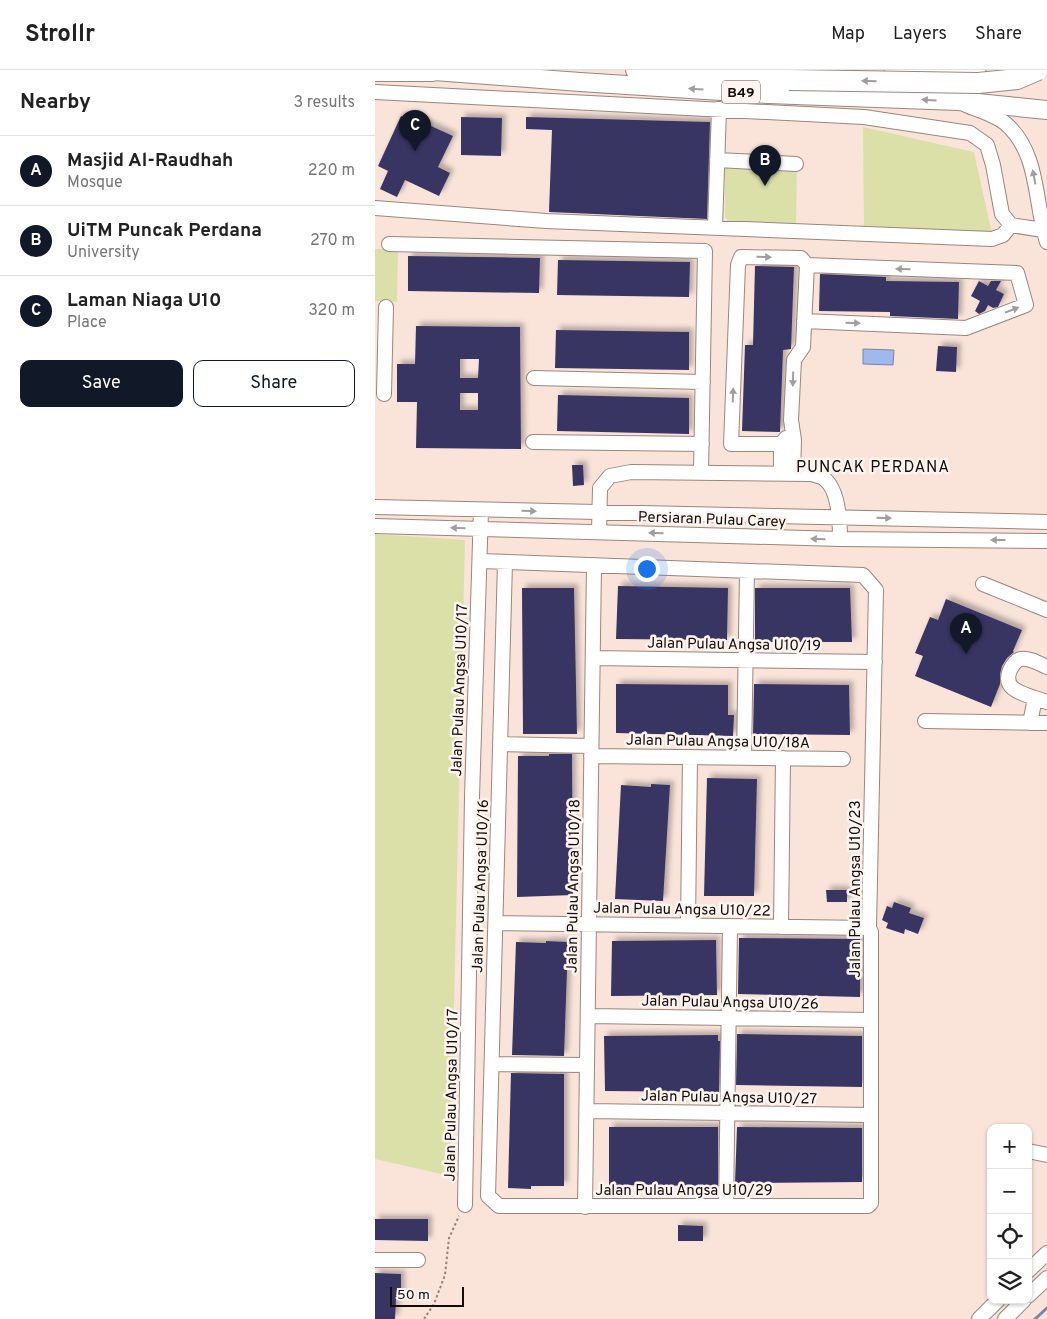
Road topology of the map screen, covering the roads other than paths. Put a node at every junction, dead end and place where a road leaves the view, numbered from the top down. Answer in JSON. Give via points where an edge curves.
{"nodes":[{"id":1,"x":636,"y":70,"type":"edge"},
{"id":2,"x":894,"y":70,"type":"edge"},
{"id":3,"x":1038,"y":70,"type":"edge"},
{"id":4,"x":429,"y":71,"type":"edge"},
{"id":5,"x":375,"y":72,"type":"edge"},
{"id":6,"x":1047,"y":76,"type":"edge"},
{"id":7,"x":375,"y":92,"type":"edge"},
{"id":8,"x":959,"y":101,"type":"junction"},
{"id":9,"x":719,"y":109,"type":"junction"},
{"id":10,"x":1047,"y":110,"type":"edge"},
{"id":11,"x":717,"y":160,"type":"junction"},
{"id":12,"x":797,"y":164,"type":"dead end"},
{"id":13,"x":375,"y":208,"type":"edge"},
{"id":14,"x":1011,"y":225,"type":"junction"},
{"id":15,"x":715,"y":227,"type":"junction"},
{"id":16,"x":1045,"y":236,"type":"edge"},
{"id":17,"x":389,"y":244,"type":"dead end"},
{"id":18,"x":807,"y":265,"type":"junction"},
{"id":19,"x":386,"y":307,"type":"dead end"},
{"id":20,"x":804,"y":321,"type":"junction"},
{"id":21,"x":534,"y":378,"type":"dead end"},
{"id":22,"x":703,"y":382,"type":"junction"},
{"id":23,"x":384,"y":394,"type":"dead end"},
{"id":24,"x":791,"y":420,"type":"junction"},
{"id":25,"x":533,"y":442,"type":"dead end"},
{"id":26,"x":701,"y":444,"type":"junction"},
{"id":27,"x":781,"y":444,"type":"junction"},
{"id":28,"x":701,"y":472,"type":"junction"},
{"id":29,"x":787,"y":473,"type":"junction"},
{"id":30,"x":375,"y":507,"type":"edge"},
{"id":31,"x":481,"y":510,"type":"junction"},
{"id":32,"x":599,"y":512,"type":"junction"},
{"id":33,"x":839,"y":517,"type":"junction"},
{"id":34,"x":1047,"y":522,"type":"edge"},
{"id":35,"x":375,"y":526,"type":"edge"},
{"id":36,"x":481,"y":528,"type":"junction"},
{"id":37,"x":599,"y":532,"type":"junction"},
{"id":38,"x":840,"y":539,"type":"junction"},
{"id":39,"x":1047,"y":541,"type":"edge"},
{"id":40,"x":480,"y":561,"type":"junction"},
{"id":41,"x":505,"y":562,"type":"junction"},
{"id":42,"x":594,"y":565,"type":"junction"},
{"id":43,"x":747,"y":570,"type":"junction"},
{"id":44,"x":983,"y":584,"type":"dead end"},
{"id":45,"x":1047,"y":610,"type":"edge"},
{"id":46,"x":593,"y":658,"type":"junction"},
{"id":47,"x":745,"y":660,"type":"junction"},
{"id":48,"x":875,"y":662,"type":"junction"},
{"id":49,"x":1047,"y":667,"type":"edge"},
{"id":50,"x":1041,"y":700,"type":"edge"},
{"id":51,"x":925,"y":721,"type":"dead end"},
{"id":52,"x":1030,"y":722,"type":"junction"},
{"id":53,"x":1047,"y":723,"type":"edge"},
{"id":54,"x":501,"y":744,"type":"junction"},
{"id":55,"x":591,"y":751,"type":"junction"},
{"id":56,"x":690,"y":757,"type":"junction"},
{"id":57,"x":744,"y":758,"type":"junction"},
{"id":58,"x":783,"y":758,"type":"junction"},
{"id":59,"x":843,"y":759,"type":"dead end"},
{"id":60,"x":496,"y":923,"type":"junction"},
{"id":61,"x":589,"y":924,"type":"junction"},
{"id":62,"x":687,"y":925,"type":"junction"},
{"id":63,"x":730,"y":926,"type":"junction"},
{"id":64,"x":781,"y":927,"type":"junction"},
{"id":65,"x":869,"y":928,"type":"junction"},
{"id":66,"x":588,"y":1016,"type":"junction"},
{"id":67,"x":729,"y":1018,"type":"junction"},
{"id":68,"x":871,"y":1020,"type":"junction"},
{"id":69,"x":492,"y":1064,"type":"junction"},
{"id":70,"x":587,"y":1066,"type":"junction"},
{"id":71,"x":587,"y":1111,"type":"junction"},
{"id":72,"x":727,"y":1113,"type":"junction"},
{"id":73,"x":871,"y":1115,"type":"junction"},
{"id":74,"x":1032,"y":1152,"type":"edge"},
{"id":75,"x":1047,"y":1155,"type":"edge"},
{"id":76,"x":465,"y":1205,"type":"road end"},
{"id":77,"x":499,"y":1206,"type":"joint"},
{"id":78,"x":726,"y":1206,"type":"junction"},
{"id":79,"x":868,"y":1206,"type":"joint"},
{"id":80,"x":585,"y":1207,"type":"junction"},
{"id":81,"x":1047,"y":1253,"type":"edge"},
{"id":82,"x":375,"y":1260,"type":"edge"},
{"id":83,"x":418,"y":1260,"type":"dead end"},
{"id":84,"x":1032,"y":1267,"type":"edge"},
{"id":85,"x":1047,"y":1278,"type":"edge"},
{"id":86,"x":1032,"y":1292,"type":"edge"},
{"id":87,"x":994,"y":1304,"type":"edge"},
{"id":88,"x":1020,"y":1304,"type":"edge"},
{"id":89,"x":979,"y":1319,"type":"edge"},
{"id":90,"x":1005,"y":1319,"type":"edge"}],
"edges":[{"from":3,"to":1,"type":"highway","one_way":true,"bridge":true,"via":[[1017,79],[978,83],[789,80]]},
{"from":2,"to":6,"type":"main road"},
{"from":4,"to":5,"type":"main road"},
{"from":8,"to":4,"type":"main road","number":"B49","one_way":true,"via":[[768,94]]},
{"from":7,"to":9,"type":"street"},
{"from":8,"to":10,"type":"main road","number":"B49"},
{"from":16,"to":8,"type":"street","one_way":true,"via":[[1031,160],[1019,139],[1004,122]]},
{"from":9,"to":11,"type":"street"},
{"from":9,"to":14,"type":"street","via":[[863,117],[970,133],[987,145],[1002,214]]},
{"from":11,"to":12,"type":"street"},
{"from":11,"to":15,"type":"street"},
{"from":13,"to":15,"type":"street","via":[[546,221]]},
{"from":14,"to":15,"type":"street","via":[[1003,235],[992,239]]},
{"from":14,"to":16,"type":"street"},
{"from":17,"to":22,"type":"street","via":[[705,250]]},
{"from":18,"to":20,"type":"street"},
{"from":20,"to":18,"type":"street","one_way":true,"via":[[966,328],[1026,305],[1017,273]]},
{"from":27,"to":18,"type":"street","one_way":true,"via":[[731,444],[738,265],[741,257],[801,258]]},
{"from":19,"to":23,"type":"street"},
{"from":20,"to":24,"type":"street","one_way":true,"via":[[803,347],[794,360]]},
{"from":21,"to":22,"type":"street"},
{"from":22,"to":26,"type":"street"},
{"from":24,"to":27,"type":"street"},
{"from":24,"to":29,"type":"street","via":[[794,440]]},
{"from":25,"to":26,"type":"street"},
{"from":26,"to":28,"type":"street"},
{"from":27,"to":29,"type":"street"},
{"from":28,"to":29,"type":"street"},
{"from":28,"to":32,"type":"street","via":[[631,472],[610,476],[600,488]]},
{"from":29,"to":33,"type":"street","via":[[824,478],[833,491]]},
{"from":30,"to":31,"type":"street","name":"Persiaran Pulau Carey"},
{"from":31,"to":32,"type":"street","name":"Persiaran Pulau Carey","one_way":true},
{"from":31,"to":36,"type":"street","name":"Jalan Pulau Angsa U10/17"},
{"from":32,"to":33,"type":"street","name":"Persiaran Pulau Carey"},
{"from":32,"to":37,"type":"street"},
{"from":33,"to":34,"type":"street","name":"Persiaran Pulau Carey","one_way":true},
{"from":33,"to":38,"type":"street"},
{"from":36,"to":35,"type":"street","name":"Persiaran Pulau Carey","one_way":true},
{"from":36,"to":37,"type":"street","name":"Persiaran Pulau Carey"},
{"from":36,"to":40,"type":"street","name":"Jalan Pulau Angsa U10/17"},
{"from":38,"to":37,"type":"street","name":"Persiaran Pulau Carey","one_way":true},
{"from":39,"to":38,"type":"street","name":"Persiaran Pulau Carey","one_way":true},
{"from":40,"to":41,"type":"street"},
{"from":40,"to":76,"type":"street","name":"Jalan Pulau Angsa U10/17","via":[[472,797]]},
{"from":41,"to":42,"type":"street"},
{"from":41,"to":54,"type":"street","name":"Jalan Pulau Angsa U10/16"},
{"from":42,"to":43,"type":"street"},
{"from":42,"to":46,"type":"street","name":"Jalan Pulau Angsa U10/18"},
{"from":43,"to":47,"type":"street"},
{"from":43,"to":48,"type":"street","name":"Jalan Pulau Angsa U10/23","via":[[863,575],[876,590]]},
{"from":44,"to":45,"type":"street"},
{"from":46,"to":47,"type":"street","name":"Jalan Pulau Angsa U10/19"},
{"from":46,"to":55,"type":"street","name":"Jalan Pulau Angsa U10/18"},
{"from":47,"to":48,"type":"street","name":"Jalan Pulau Angsa U10/19"},
{"from":47,"to":57,"type":"street"},
{"from":48,"to":65,"type":"street","name":"Jalan Pulau Angsa U10/23"},
{"from":49,"to":50,"type":"street","via":[[1021,659],[1013,664],[1007,677],[1017,692]]},
{"from":50,"to":52,"type":"street"},
{"from":51,"to":52,"type":"street"},
{"from":52,"to":53,"type":"street"},
{"from":54,"to":55,"type":"street","name":"Jalan Pulau Angsa U10/18A"},
{"from":54,"to":60,"type":"street","name":"Jalan Pulau Angsa U10/16"},
{"from":55,"to":56,"type":"street","name":"Jalan Pulau Angsa U10/18A"},
{"from":55,"to":61,"type":"street","name":"Jalan Pulau Angsa U10/18"},
{"from":56,"to":57,"type":"street","name":"Jalan Pulau Angsa U10/18A"},
{"from":56,"to":62,"type":"street"},
{"from":57,"to":58,"type":"street","name":"Jalan Pulau Angsa U10/18A"},
{"from":58,"to":59,"type":"street","name":"Jalan Pulau Angsa U10/18A"},
{"from":58,"to":64,"type":"street"},
{"from":60,"to":61,"type":"street","name":"Jalan Pulau Angsa U10/22"},
{"from":60,"to":69,"type":"street","name":"Jalan Pulau Angsa U10/16"},
{"from":61,"to":62,"type":"street","name":"Jalan Pulau Angsa U10/22"},
{"from":61,"to":66,"type":"street","name":"Jalan Pulau Angsa U10/18"},
{"from":62,"to":63,"type":"street","name":"Jalan Pulau Angsa U10/22"},
{"from":63,"to":64,"type":"street","name":"Jalan Pulau Angsa U10/22"},
{"from":63,"to":67,"type":"street"},
{"from":64,"to":65,"type":"street","name":"Jalan Pulau Angsa U10/22"},
{"from":65,"to":68,"type":"street","name":"Jalan Pulau Angsa U10/23"},
{"from":66,"to":67,"type":"street","name":"Jalan Pulau Angsa U10/26"},
{"from":66,"to":70,"type":"street","name":"Jalan Pulau Angsa U10/18"},
{"from":67,"to":68,"type":"street","name":"Jalan Pulau Angsa U10/26"},
{"from":67,"to":72,"type":"street"},
{"from":68,"to":73,"type":"street","name":"Jalan Pulau Angsa U10/23"},
{"from":69,"to":70,"type":"street"},
{"from":69,"to":77,"type":"street","name":"Jalan Pulau Angsa U10/16","via":[[488,1196]]},
{"from":70,"to":71,"type":"street","name":"Jalan Pulau Angsa U10/18"},
{"from":71,"to":72,"type":"street","name":"Jalan Pulau Angsa U10/27"},
{"from":71,"to":80,"type":"street","name":"Jalan Pulau Angsa U10/18"},
{"from":72,"to":73,"type":"street","name":"Jalan Pulau Angsa U10/27"},
{"from":72,"to":78,"type":"street"},
{"from":73,"to":79,"type":"street","name":"Jalan Pulau Angsa U10/23","via":[[871,1203]]},
{"from":74,"to":75,"type":"street"},
{"from":77,"to":80,"type":"street","name":"Jalan Pulau Angsa U10/29"},
{"from":78,"to":79,"type":"street","name":"Jalan Pulau Angsa U10/29"},
{"from":78,"to":80,"type":"street","name":"Jalan Pulau Angsa U10/29"},
{"from":81,"to":84,"type":"street"},
{"from":82,"to":83,"type":"street"},
{"from":85,"to":86,"type":"street"},
{"from":87,"to":89,"type":"street"},
{"from":88,"to":90,"type":"street"}]}
